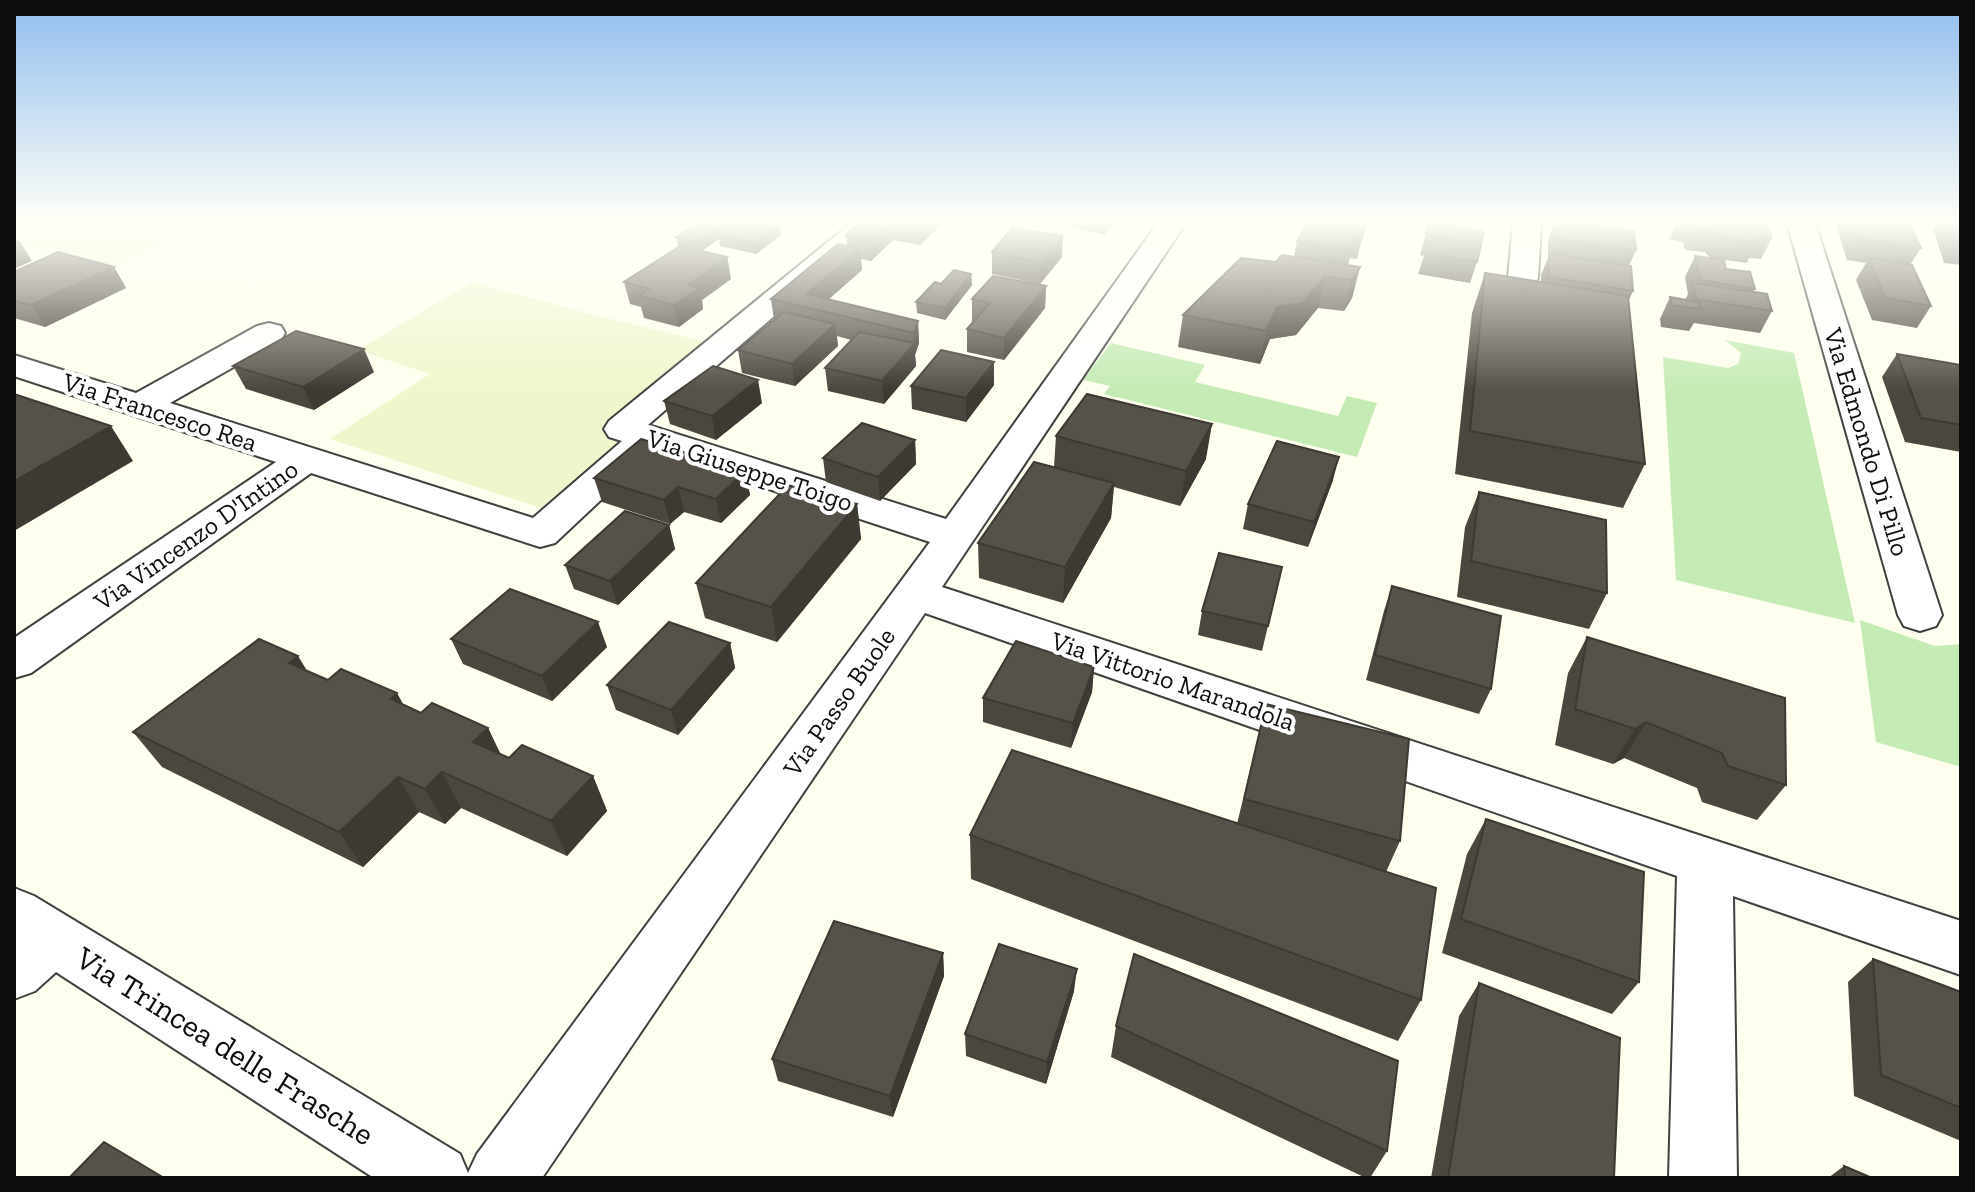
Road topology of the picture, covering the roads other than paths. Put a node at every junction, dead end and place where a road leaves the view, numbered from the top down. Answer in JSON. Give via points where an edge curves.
{"nodes":[{"id":1,"x":802,"y":279,"type":"edge"},
{"id":2,"x":1134,"y":279,"type":"edge"},
{"id":3,"x":1818,"y":279,"type":"edge"},
{"id":4,"x":269,"y":333,"type":"dead end"},
{"id":5,"x":14,"y":365,"type":"edge"},
{"id":6,"x":139,"y":406,"type":"junction"},
{"id":7,"x":636,"y":448,"type":"edge"},
{"id":8,"x":306,"y":459,"type":"junction"},
{"id":9,"x":956,"y":536,"type":"junction"},
{"id":10,"x":915,"y":594,"type":"junction"},
{"id":11,"x":1920,"y":615,"type":"dead end"},
{"id":12,"x":14,"y":661,"type":"edge"},
{"id":13,"x":1705,"y":859,"type":"junction"},
{"id":14,"x":27,"y":941,"type":"edge"},
{"id":15,"x":1961,"y":948,"type":"edge"},
{"id":16,"x":436,"y":1178,"type":"edge"},
{"id":17,"x":501,"y":1178,"type":"edge"},
{"id":18,"x":1703,"y":1178,"type":"edge"}],
"edges":[{"from":1,"to":9,"type":"street","name":"Via Giuseppe Toigo","via":[[622,429]]},
{"from":2,"to":9,"type":"street","name":"Via Passo Buole"},
{"from":3,"to":11,"type":"street","name":"Via Edmondo Di Pillo"},
{"from":4,"to":6,"type":"street"},
{"from":5,"to":6,"type":"street","name":"Via Francesco Rea"},
{"from":6,"to":8,"type":"street","name":"Via Francesco Rea"},
{"from":7,"to":8,"type":"street","name":"Via Vincenzo D'Intino","via":[[540,534]]},
{"from":8,"to":12,"type":"street","name":"Via Vincenzo D'Intino"},
{"from":9,"to":10,"type":"street","name":"Via Passo Buole"},
{"from":10,"to":13,"type":"street","name":"Via Vittorio Marandola"},
{"from":10,"to":17,"type":"street","name":"Via Passo Buole"},
{"from":13,"to":15,"type":"street","name":"Via Vittorio Marandola"},
{"from":13,"to":18,"type":"street"},
{"from":14,"to":16,"type":"street","name":"Via Trincea delle Frasche"}]}
